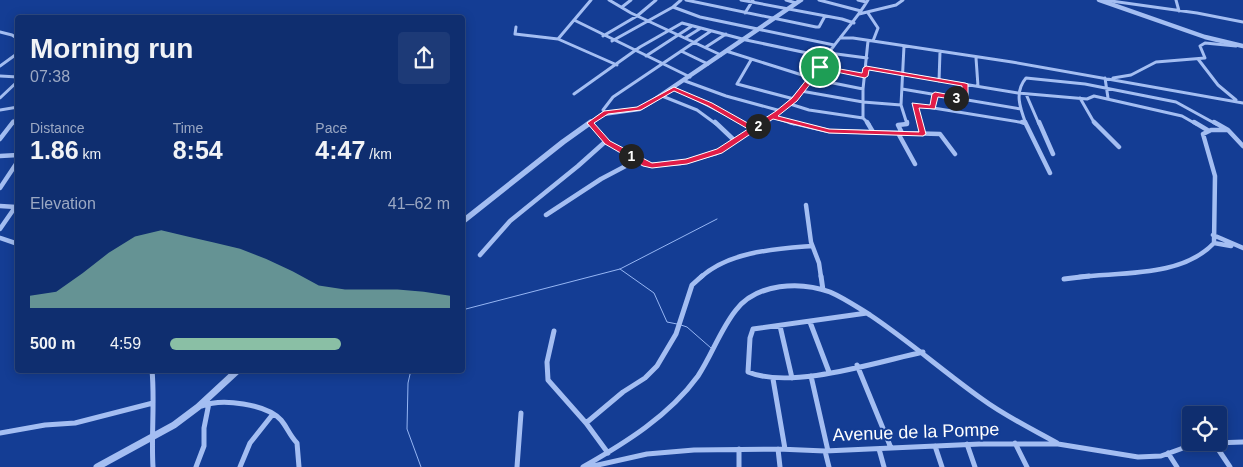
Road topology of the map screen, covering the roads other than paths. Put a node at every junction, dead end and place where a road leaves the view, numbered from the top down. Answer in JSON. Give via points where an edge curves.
{"nodes":[{"id":1,"x":591,"y":0,"type":"edge"},
{"id":2,"x":609,"y":0,"type":"edge"},
{"id":3,"x":631,"y":0,"type":"edge"},
{"id":4,"x":656,"y":0,"type":"edge"},
{"id":5,"x":681,"y":0,"type":"edge"},
{"id":6,"x":686,"y":0,"type":"edge"},
{"id":7,"x":741,"y":0,"type":"edge"},
{"id":8,"x":786,"y":0,"type":"edge"},
{"id":9,"x":819,"y":0,"type":"edge"},
{"id":10,"x":858,"y":0,"type":"edge"},
{"id":11,"x":903,"y":0,"type":"edge"},
{"id":12,"x":1100,"y":0,"type":"edge"},
{"id":13,"x":1175,"y":0,"type":"edge"},
{"id":14,"x":752,"y":1,"type":"edge"},
{"id":15,"x":798,"y":1,"type":"edge"},
{"id":16,"x":867,"y":1,"type":"edge"},
{"id":17,"x":704,"y":2,"type":"edge"},
{"id":18,"x":622,"y":7,"type":"junction"},
{"id":19,"x":673,"y":7,"type":"junction"},
{"id":20,"x":788,"y":9,"type":"junction"},
{"id":21,"x":1179,"y":11,"type":"junction"},
{"id":22,"x":745,"y":13,"type":"junction"},
{"id":23,"x":860,"y":13,"type":"junction"},
{"id":24,"x":868,"y":13,"type":"junction"},
{"id":25,"x":636,"y":16,"type":"junction"},
{"id":26,"x":825,"y":16,"type":"junction"},
{"id":27,"x":773,"y":19,"type":"junction"},
{"id":28,"x":574,"y":20,"type":"junction"},
{"id":29,"x":648,"y":21,"type":"junction"},
{"id":30,"x":853,"y":21,"type":"junction"},
{"id":31,"x":1243,"y":22,"type":"edge"},
{"id":32,"x":692,"y":26,"type":"junction"},
{"id":33,"x":516,"y":27,"type":"dead end"},
{"id":34,"x":701,"y":28,"type":"junction"},
{"id":35,"x":759,"y":29,"type":"junction"},
{"id":36,"x":668,"y":31,"type":"junction"},
{"id":37,"x":711,"y":31,"type":"junction"},
{"id":38,"x":0,"y":32,"type":"edge"},
{"id":39,"x":846,"y":32,"type":"junction"},
{"id":40,"x":726,"y":34,"type":"junction"},
{"id":41,"x":678,"y":35,"type":"junction"},
{"id":42,"x":603,"y":36,"type":"junction"},
{"id":43,"x":15,"y":38,"type":"edge"},
{"id":44,"x":684,"y":38,"type":"junction"},
{"id":45,"x":840,"y":38,"type":"junction"},
{"id":46,"x":853,"y":38,"type":"junction"},
{"id":47,"x":558,"y":39,"type":"junction"},
{"id":48,"x":744,"y":40,"type":"junction"},
{"id":49,"x":612,"y":41,"type":"junction"},
{"id":50,"x":868,"y":41,"type":"junction"},
{"id":51,"x":694,"y":42,"type":"junction"},
{"id":52,"x":873,"y":42,"type":"junction"},
{"id":53,"x":834,"y":45,"type":"junction"},
{"id":54,"x":904,"y":46,"type":"junction"},
{"id":55,"x":706,"y":47,"type":"junction"},
{"id":56,"x":1243,"y":47,"type":"edge"},
{"id":57,"x":681,"y":51,"type":"junction"},
{"id":58,"x":635,"y":52,"type":"junction"},
{"id":59,"x":940,"y":52,"type":"junction"},
{"id":60,"x":723,"y":53,"type":"junction"},
{"id":61,"x":15,"y":55,"type":"edge"},
{"id":62,"x":828,"y":55,"type":"junction"},
{"id":63,"x":646,"y":56,"type":"junction"},
{"id":64,"x":867,"y":58,"type":"junction"},
{"id":65,"x":976,"y":58,"type":"junction"},
{"id":66,"x":0,"y":60,"type":"edge"},
{"id":67,"x":751,"y":60,"type":"junction"},
{"id":68,"x":1198,"y":60,"type":"junction"},
{"id":69,"x":7,"y":61,"type":"junction"},
{"id":70,"x":662,"y":64,"type":"junction"},
{"id":71,"x":708,"y":64,"type":"junction"},
{"id":72,"x":616,"y":65,"type":"junction"},
{"id":73,"x":0,"y":66,"type":"edge"},
{"id":74,"x":820,"y":67,"type":"junction"},
{"id":75,"x":866,"y":68,"type":"junction"},
{"id":76,"x":902,"y":75,"type":"junction"},
{"id":77,"x":0,"y":76,"type":"edge"},
{"id":78,"x":865,"y":76,"type":"junction"},
{"id":79,"x":15,"y":77,"type":"edge"},
{"id":80,"x":812,"y":78,"type":"junction"},
{"id":81,"x":1105,"y":78,"type":"junction"},
{"id":82,"x":688,"y":79,"type":"junction"},
{"id":83,"x":939,"y":80,"type":"junction"},
{"id":84,"x":15,"y":84,"type":"edge"},
{"id":85,"x":965,"y":84,"type":"junction"},
{"id":86,"x":978,"y":86,"type":"junction"},
{"id":87,"x":674,"y":88,"type":"junction"},
{"id":88,"x":1107,"y":88,"type":"junction"},
{"id":89,"x":864,"y":89,"type":"junction"},
{"id":90,"x":902,"y":89,"type":"junction"},
{"id":91,"x":802,"y":91,"type":"junction"},
{"id":92,"x":1018,"y":93,"type":"junction"},
{"id":93,"x":574,"y":94,"type":"dead end"},
{"id":94,"x":935,"y":94,"type":"junction"},
{"id":95,"x":1026,"y":94,"type":"junction"},
{"id":96,"x":662,"y":96,"type":"junction"},
{"id":97,"x":0,"y":98,"type":"edge"},
{"id":98,"x":1080,"y":98,"type":"junction"},
{"id":99,"x":1108,"y":98,"type":"junction"},
{"id":100,"x":965,"y":99,"type":"junction"},
{"id":101,"x":794,"y":100,"type":"junction"},
{"id":102,"x":1238,"y":101,"type":"junction"},
{"id":103,"x":863,"y":102,"type":"junction"},
{"id":104,"x":1243,"y":103,"type":"edge"},
{"id":105,"x":790,"y":104,"type":"junction"},
{"id":106,"x":901,"y":105,"type":"junction"},
{"id":107,"x":15,"y":108,"type":"edge"},
{"id":108,"x":933,"y":108,"type":"junction"},
{"id":109,"x":1021,"y":109,"type":"junction"},
{"id":110,"x":0,"y":110,"type":"edge"},
{"id":111,"x":780,"y":111,"type":"junction"},
{"id":112,"x":605,"y":113,"type":"junction"},
{"id":113,"x":773,"y":117,"type":"junction"},
{"id":114,"x":863,"y":118,"type":"junction"},
{"id":115,"x":15,"y":120,"type":"edge"},
{"id":116,"x":1025,"y":122,"type":"junction"},
{"id":117,"x":590,"y":123,"type":"junction"},
{"id":118,"x":753,"y":129,"type":"junction"},
{"id":119,"x":1228,"y":130,"type":"junction"},
{"id":120,"x":1209,"y":131,"type":"junction"},
{"id":121,"x":873,"y":132,"type":"junction"},
{"id":122,"x":900,"y":133,"type":"junction"},
{"id":123,"x":923,"y":134,"type":"junction"},
{"id":124,"x":0,"y":140,"type":"edge"},
{"id":125,"x":606,"y":141,"type":"junction"},
{"id":126,"x":735,"y":141,"type":"junction"},
{"id":127,"x":1243,"y":146,"type":"edge"},
{"id":128,"x":1119,"y":147,"type":"dead end"},
{"id":129,"x":955,"y":154,"type":"dead end"},
{"id":130,"x":1053,"y":154,"type":"dead end"},
{"id":131,"x":15,"y":155,"type":"edge"},
{"id":132,"x":0,"y":156,"type":"edge"},
{"id":133,"x":637,"y":160,"type":"junction"},
{"id":134,"x":914,"y":164,"type":"dead end"},
{"id":135,"x":15,"y":166,"type":"edge"},
{"id":136,"x":1050,"y":173,"type":"dead end"},
{"id":137,"x":0,"y":188,"type":"edge"},
{"id":138,"x":806,"y":204,"type":"dead end"},
{"id":139,"x":0,"y":206,"type":"edge"},
{"id":140,"x":15,"y":206,"type":"edge"},
{"id":141,"x":15,"y":209,"type":"edge"},
{"id":142,"x":546,"y":215,"type":"dead end"},
{"id":143,"x":465,"y":219,"type":"edge"},
{"id":144,"x":0,"y":229,"type":"edge"},
{"id":145,"x":1213,"y":236,"type":"junction"},
{"id":146,"x":0,"y":238,"type":"edge"},
{"id":147,"x":15,"y":243,"type":"edge"},
{"id":148,"x":1214,"y":243,"type":"junction"},
{"id":149,"x":812,"y":246,"type":"junction"},
{"id":150,"x":1233,"y":246,"type":"junction"},
{"id":151,"x":1243,"y":248,"type":"edge"},
{"id":152,"x":480,"y":255,"type":"dead end"},
{"id":153,"x":1064,"y":279,"type":"dead end"},
{"id":154,"x":823,"y":290,"type":"junction"},
{"id":155,"x":866,"y":314,"type":"junction"},
{"id":156,"x":810,"y":322,"type":"junction"},
{"id":157,"x":780,"y":326,"type":"junction"},
{"id":158,"x":554,"y":331,"type":"dead end"},
{"id":159,"x":923,"y":352,"type":"junction"},
{"id":160,"x":857,"y":365,"type":"junction"},
{"id":161,"x":829,"y":372,"type":"junction"},
{"id":162,"x":152,"y":373,"type":"edge"},
{"id":163,"x":235,"y":373,"type":"edge"},
{"id":164,"x":811,"y":376,"type":"junction"},
{"id":165,"x":792,"y":378,"type":"junction"},
{"id":166,"x":773,"y":379,"type":"junction"},
{"id":167,"x":208,"y":403,"type":"junction"},
{"id":168,"x":152,"y":404,"type":"junction"},
{"id":169,"x":198,"y":407,"type":"junction"},
{"id":170,"x":521,"y":413,"type":"dead end"},
{"id":171,"x":273,"y":414,"type":"junction"},
{"id":172,"x":586,"y":423,"type":"junction"},
{"id":173,"x":0,"y":433,"type":"edge"},
{"id":174,"x":151,"y":438,"type":"junction"},
{"id":175,"x":1243,"y":442,"type":"edge"},
{"id":176,"x":1015,"y":443,"type":"junction"},
{"id":177,"x":1227,"y":443,"type":"edge"},
{"id":178,"x":967,"y":444,"type":"junction"},
{"id":179,"x":1058,"y":444,"type":"junction"},
{"id":180,"x":935,"y":446,"type":"junction"},
{"id":181,"x":891,"y":448,"type":"junction"},
{"id":182,"x":1182,"y":448,"type":"edge"},
{"id":183,"x":739,"y":449,"type":"junction"},
{"id":184,"x":778,"y":449,"type":"junction"},
{"id":185,"x":785,"y":449,"type":"junction"},
{"id":186,"x":879,"y":449,"type":"junction"},
{"id":187,"x":827,"y":451,"type":"junction"},
{"id":188,"x":1219,"y":451,"type":"edge"},
{"id":189,"x":608,"y":453,"type":"junction"},
{"id":190,"x":1168,"y":453,"type":"junction"},
{"id":191,"x":97,"y":467,"type":"edge"},
{"id":192,"x":153,"y":467,"type":"edge"},
{"id":193,"x":196,"y":467,"type":"edge"},
{"id":194,"x":240,"y":467,"type":"edge"},
{"id":195,"x":299,"y":467,"type":"edge"},
{"id":196,"x":517,"y":467,"type":"edge"},
{"id":197,"x":583,"y":467,"type":"edge"},
{"id":198,"x":589,"y":467,"type":"edge"},
{"id":199,"x":739,"y":467,"type":"edge"},
{"id":200,"x":780,"y":467,"type":"edge"},
{"id":201,"x":829,"y":467,"type":"edge"},
{"id":202,"x":884,"y":467,"type":"edge"},
{"id":203,"x":942,"y":467,"type":"edge"},
{"id":204,"x":975,"y":467,"type":"edge"},
{"id":205,"x":1027,"y":467,"type":"edge"},
{"id":206,"x":1177,"y":467,"type":"edge"},
{"id":207,"x":1230,"y":467,"type":"edge"}],
"edges":[{"from":1,"to":28,"type":"street"},
{"from":2,"to":18,"type":"street"},
{"from":3,"to":18,"type":"street"},
{"from":4,"to":25,"type":"street"},
{"from":5,"to":19,"type":"street"},
{"from":6,"to":17,"type":"street"},
{"from":7,"to":14,"type":"street"},
{"from":8,"to":15,"type":"street"},
{"from":9,"to":23,"type":"street"},
{"from":10,"to":16,"type":"street"},
{"from":11,"to":24,"type":"street"},
{"from":12,"to":21,"type":"street"},
{"from":12,"to":56,"type":"street"},
{"from":13,"to":21,"type":"street"},
{"from":14,"to":20,"type":"street"},
{"from":14,"to":22,"type":"street"},
{"from":15,"to":20,"type":"street"},
{"from":16,"to":23,"type":"street"},
{"from":17,"to":22,"type":"street"},
{"from":18,"to":25,"type":"street"},
{"from":19,"to":29,"type":"street"},
{"from":19,"to":35,"type":"street","via":[[700,17]]},
{"from":20,"to":26,"type":"street"},
{"from":20,"to":27,"type":"street"},
{"from":21,"to":31,"type":"street"},
{"from":22,"to":27,"type":"street"},
{"from":23,"to":24,"type":"street"},
{"from":23,"to":30,"type":"street"},
{"from":24,"to":52,"type":"street","via":[[878,28]]},
{"from":25,"to":29,"type":"street"},
{"from":25,"to":42,"type":"street"},
{"from":26,"to":27,"type":"street","via":[[818,28]]},
{"from":26,"to":30,"type":"street"},
{"from":27,"to":35,"type":"street"},
{"from":28,"to":42,"type":"street"},
{"from":28,"to":47,"type":"street"},
{"from":29,"to":36,"type":"street"},
{"from":29,"to":49,"type":"street"},
{"from":30,"to":39,"type":"street"},
{"from":32,"to":34,"type":"street"},
{"from":32,"to":36,"type":"street","via":[[682,23]]},
{"from":32,"to":41,"type":"street"},
{"from":33,"to":47,"type":"street","via":[[515,34]]},
{"from":34,"to":37,"type":"street"},
{"from":34,"to":44,"type":"street"},
{"from":35,"to":48,"type":"street"},
{"from":35,"to":53,"type":"street"},
{"from":36,"to":41,"type":"street"},
{"from":36,"to":58,"type":"street"},
{"from":37,"to":40,"type":"street"},
{"from":37,"to":51,"type":"street"},
{"from":38,"to":43,"type":"street"},
{"from":39,"to":45,"type":"street"},
{"from":39,"to":46,"type":"street"},
{"from":40,"to":48,"type":"street"},
{"from":40,"to":55,"type":"street"},
{"from":41,"to":44,"type":"street"},
{"from":41,"to":63,"type":"street"},
{"from":42,"to":49,"type":"street"},
{"from":44,"to":51,"type":"street"},
{"from":45,"to":46,"type":"street"},
{"from":45,"to":53,"type":"street"},
{"from":46,"to":50,"type":"street"},
{"from":47,"to":72,"type":"street"},
{"from":48,"to":60,"type":"street"},
{"from":48,"to":62,"type":"street"},
{"from":49,"to":58,"type":"street"},
{"from":50,"to":52,"type":"street"},
{"from":50,"to":64,"type":"street"},
{"from":51,"to":55,"type":"street"},
{"from":51,"to":57,"type":"street"},
{"from":52,"to":54,"type":"street"},
{"from":53,"to":62,"type":"street"},
{"from":54,"to":59,"type":"street"},
{"from":54,"to":76,"type":"street"},
{"from":55,"to":60,"type":"street"},
{"from":56,"to":68,"type":"street","via":[[1204,43],[1200,48],[1205,58]]},
{"from":57,"to":70,"type":"street"},
{"from":57,"to":71,"type":"street"},
{"from":58,"to":63,"type":"street"},
{"from":58,"to":72,"type":"street"},
{"from":59,"to":65,"type":"street"},
{"from":59,"to":83,"type":"street"},
{"from":60,"to":67,"type":"street"},
{"from":60,"to":71,"type":"street"},
{"from":61,"to":69,"type":"street"},
{"from":62,"to":64,"type":"street"},
{"from":62,"to":74,"type":"street"},
{"from":63,"to":70,"type":"street"},
{"from":64,"to":75,"type":"street"},
{"from":65,"to":81,"type":"street"},
{"from":65,"to":86,"type":"street"},
{"from":66,"to":69,"type":"street"},
{"from":67,"to":80,"type":"street"},
{"from":67,"to":101,"type":"street","via":[[737,84]]},
{"from":68,"to":81,"type":"street","via":[[1161,61],[1130,75]]},
{"from":68,"to":102,"type":"street","via":[[1218,85]]},
{"from":69,"to":73,"type":"street"},
{"from":70,"to":82,"type":"street"},
{"from":70,"to":112,"type":"street","via":[[609,100],[604,106]]},
{"from":71,"to":82,"type":"street"},
{"from":72,"to":93,"type":"street"},
{"from":74,"to":78,"type":"street"},
{"from":74,"to":80,"type":"street"},
{"from":75,"to":76,"type":"street"},
{"from":75,"to":78,"type":"street"},
{"from":76,"to":83,"type":"street"},
{"from":76,"to":90,"type":"street"},
{"from":77,"to":79,"type":"street"},
{"from":78,"to":89,"type":"street"},
{"from":80,"to":89,"type":"street"},
{"from":80,"to":91,"type":"street"},
{"from":81,"to":88,"type":"street"},
{"from":81,"to":102,"type":"street"},
{"from":82,"to":87,"type":"street"},
{"from":82,"to":111,"type":"street","via":[[726,96]]},
{"from":83,"to":85,"type":"street"},
{"from":84,"to":97,"type":"street"},
{"from":85,"to":86,"type":"street"},
{"from":85,"to":100,"type":"street"},
{"from":86,"to":92,"type":"street"},
{"from":87,"to":96,"type":"street"},
{"from":87,"to":118,"type":"street"},
{"from":88,"to":92,"type":"street","via":[[1032,77],[1022,80]]},
{"from":88,"to":99,"type":"street"},
{"from":88,"to":119,"type":"street","via":[[1176,102]]},
{"from":89,"to":103,"type":"street"},
{"from":90,"to":94,"type":"street"},
{"from":90,"to":106,"type":"street"},
{"from":91,"to":101,"type":"street"},
{"from":91,"to":103,"type":"street"},
{"from":92,"to":95,"type":"street"},
{"from":92,"to":109,"type":"street"},
{"from":94,"to":100,"type":"street"},
{"from":94,"to":108,"type":"street"},
{"from":95,"to":98,"type":"street"},
{"from":95,"to":130,"type":"street"},
{"from":96,"to":112,"type":"street","via":[[639,109]]},
{"from":96,"to":126,"type":"street","via":[[702,112]]},
{"from":98,"to":99,"type":"street"},
{"from":98,"to":128,"type":"street","via":[[1093,122]]},
{"from":99,"to":120,"type":"street","via":[[1182,116]]},
{"from":100,"to":109,"type":"street"},
{"from":101,"to":105,"type":"street"},
{"from":102,"to":104,"type":"street"},
{"from":103,"to":106,"type":"street"},
{"from":103,"to":114,"type":"street"},
{"from":105,"to":111,"type":"street"},
{"from":105,"to":114,"type":"street"},
{"from":106,"to":122,"type":"street","via":[[907,124],[899,124]]},
{"from":107,"to":110,"type":"street"},
{"from":108,"to":116,"type":"street"},
{"from":108,"to":123,"type":"street","via":[[914,106]]},
{"from":109,"to":116,"type":"street"},
{"from":111,"to":113,"type":"street"},
{"from":112,"to":117,"type":"street"},
{"from":113,"to":118,"type":"street"},
{"from":113,"to":121,"type":"street","via":[[819,130]]},
{"from":114,"to":121,"type":"street"},
{"from":115,"to":124,"type":"street"},
{"from":116,"to":136,"type":"street"},
{"from":117,"to":125,"type":"street"},
{"from":117,"to":143,"type":"street"},
{"from":118,"to":126,"type":"street"},
{"from":119,"to":120,"type":"street"},
{"from":119,"to":127,"type":"street"},
{"from":120,"to":145,"type":"street","via":[[1204,134],[1215,176]]},
{"from":121,"to":122,"type":"street"},
{"from":122,"to":123,"type":"street"},
{"from":122,"to":134,"type":"street"},
{"from":123,"to":129,"type":"street","via":[[941,135]]},
{"from":125,"to":133,"type":"street"},
{"from":125,"to":152,"type":"street","via":[[516,213]]},
{"from":126,"to":133,"type":"street","via":[[716,153],[687,161],[652,165]]},
{"from":131,"to":132,"type":"street"},
{"from":133,"to":142,"type":"street"},
{"from":135,"to":137,"type":"street"},
{"from":138,"to":149,"type":"street"},
{"from":139,"to":140,"type":"street"},
{"from":141,"to":144,"type":"street"},
{"from":145,"to":148,"type":"street"},
{"from":145,"to":150,"type":"street"},
{"from":146,"to":147,"type":"street"},
{"from":148,"to":150,"type":"street"},
{"from":148,"to":153,"type":"street","via":[[1199,257],[1182,265]]},
{"from":149,"to":154,"type":"street","via":[[819,263]]},
{"from":149,"to":172,"type":"street","via":[[758,253],[726,263],[697,280],[692,285],[671,345],[657,366]]},
{"from":150,"to":151,"type":"street"},
{"from":154,"to":155,"type":"street"},
{"from":154,"to":189,"type":"street","via":[[772,288],[746,300],[736,310],[688,388],[656,418]]},
{"from":155,"to":156,"type":"street"},
{"from":155,"to":159,"type":"street"},
{"from":156,"to":157,"type":"street"},
{"from":156,"to":161,"type":"street"},
{"from":157,"to":165,"type":"street"},
{"from":157,"to":166,"type":"street","via":[[753,329],[749,344],[748,372],[753,376]]},
{"from":158,"to":172,"type":"street","via":[[546,364],[548,380]]},
{"from":159,"to":160,"type":"street"},
{"from":159,"to":179,"type":"street","via":[[981,398]]},
{"from":160,"to":161,"type":"street"},
{"from":160,"to":181,"type":"street"},
{"from":161,"to":164,"type":"street"},
{"from":162,"to":168,"type":"street"},
{"from":163,"to":169,"type":"street"},
{"from":164,"to":165,"type":"street"},
{"from":164,"to":187,"type":"street"},
{"from":165,"to":166,"type":"street"},
{"from":166,"to":185,"type":"street"},
{"from":167,"to":169,"type":"street"},
{"from":167,"to":171,"type":"street","via":[[243,403]]},
{"from":167,"to":193,"type":"street","via":[[204,446]]},
{"from":168,"to":173,"type":"street","via":[[75,423]]},
{"from":168,"to":174,"type":"street"},
{"from":169,"to":174,"type":"street"},
{"from":170,"to":196,"type":"street"},
{"from":171,"to":194,"type":"street","via":[[250,443]]},
{"from":171,"to":195,"type":"street","via":[[297,443]]},
{"from":172,"to":189,"type":"street"},
{"from":174,"to":191,"type":"street"},
{"from":174,"to":192,"type":"street"},
{"from":175,"to":177,"type":"street","name":"Avenue de la Pompe"},
{"from":176,"to":178,"type":"street","name":"Avenue de la Pompe"},
{"from":176,"to":179,"type":"street","name":"Avenue de la Pompe"},
{"from":176,"to":205,"type":"street"},
{"from":178,"to":180,"type":"street","name":"Avenue de la Pompe"},
{"from":178,"to":204,"type":"street"},
{"from":179,"to":190,"type":"street","name":"Avenue de la Pompe","via":[[1138,457]]},
{"from":180,"to":181,"type":"street","name":"Avenue de la Pompe"},
{"from":180,"to":203,"type":"street"},
{"from":181,"to":186,"type":"street","name":"Avenue de la Pompe"},
{"from":182,"to":190,"type":"street","name":"Avenue de la Pompe"},
{"from":183,"to":184,"type":"street","name":"Avenue de la Pompe"},
{"from":183,"to":198,"type":"street","name":"Avenue de la Pompe","via":[[647,454]]},
{"from":183,"to":199,"type":"street"},
{"from":184,"to":185,"type":"street","name":"Avenue de la Pompe"},
{"from":184,"to":200,"type":"street"},
{"from":185,"to":187,"type":"street","name":"Avenue de la Pompe"},
{"from":186,"to":187,"type":"street","name":"Avenue de la Pompe"},
{"from":186,"to":202,"type":"street"},
{"from":187,"to":201,"type":"street"},
{"from":188,"to":207,"type":"street"},
{"from":189,"to":197,"type":"street"},
{"from":190,"to":206,"type":"street"}]}
